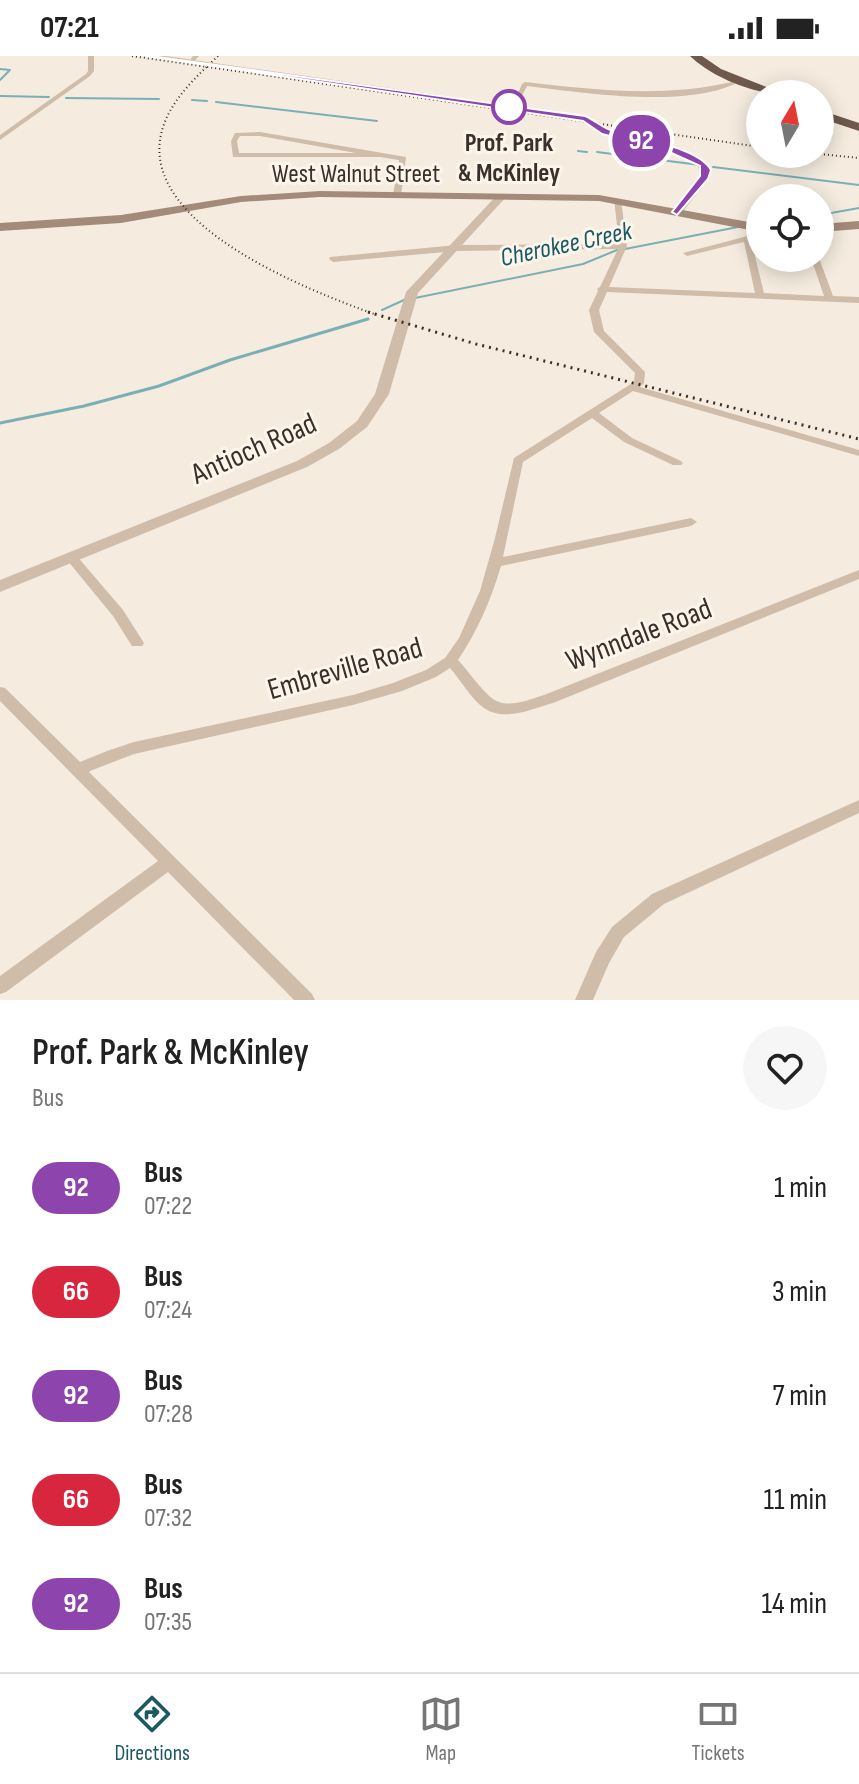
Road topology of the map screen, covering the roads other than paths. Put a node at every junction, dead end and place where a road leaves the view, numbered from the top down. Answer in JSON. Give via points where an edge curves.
{"nodes":[{"id":1,"x":91,"y":56,"type":"edge"},
{"id":2,"x":150,"y":56,"type":"edge"},
{"id":3,"x":682,"y":56,"type":"edge"},
{"id":4,"x":695,"y":56,"type":"edge"},
{"id":5,"x":193,"y":59,"type":"edge"},
{"id":6,"x":746,"y":82,"type":"edge"},
{"id":7,"x":732,"y":84,"type":"junction"},
{"id":8,"x":746,"y":89,"type":"edge"},
{"id":9,"x":513,"y":108,"type":"junction"},
{"id":10,"x":834,"y":116,"type":"edge"},
{"id":11,"x":856,"y":123,"type":"edge"},
{"id":12,"x":0,"y":138,"type":"edge"},
{"id":13,"x":382,"y":155,"type":"junction"},
{"id":14,"x":397,"y":195,"type":"junction"},
{"id":15,"x":502,"y":196,"type":"junction"},
{"id":16,"x":617,"y":200,"type":"junction"},
{"id":17,"x":677,"y":212,"type":"junction"},
{"id":18,"x":859,"y":225,"type":"edge"},
{"id":19,"x":0,"y":227,"type":"edge"},
{"id":20,"x":834,"y":227,"type":"edge"},
{"id":21,"x":742,"y":230,"type":"junction"},
{"id":22,"x":746,"y":230,"type":"edge"},
{"id":23,"x":457,"y":248,"type":"junction"},
{"id":24,"x":622,"y":248,"type":"junction"},
{"id":25,"x":687,"y":253,"type":"dead end"},
{"id":26,"x":333,"y":259,"type":"dead end"},
{"id":27,"x":820,"y":272,"type":"edge"},
{"id":28,"x":601,"y":289,"type":"junction"},
{"id":29,"x":760,"y":295,"type":"junction"},
{"id":30,"x":829,"y":298,"type":"junction"},
{"id":31,"x":859,"y":300,"type":"edge"},
{"id":32,"x":633,"y":388,"type":"junction"},
{"id":33,"x":592,"y":413,"type":"junction"},
{"id":34,"x":859,"y":453,"type":"edge"},
{"id":35,"x":677,"y":463,"type":"dead end"},
{"id":36,"x":691,"y":522,"type":"dead end"},
{"id":37,"x":71,"y":557,"type":"junction"},
{"id":38,"x":494,"y":563,"type":"junction"},
{"id":39,"x":859,"y":574,"type":"edge"},
{"id":40,"x":0,"y":586,"type":"edge"},
{"id":41,"x":137,"y":643,"type":"dead end"},
{"id":42,"x":451,"y":661,"type":"junction"},
{"id":43,"x":0,"y":692,"type":"edge"},
{"id":44,"x":78,"y":770,"type":"junction"},
{"id":45,"x":859,"y":806,"type":"edge"},
{"id":46,"x":168,"y":863,"type":"junction"},
{"id":47,"x":0,"y":986,"type":"edge"},
{"id":48,"x":306,"y":1000,"type":"edge"},
{"id":49,"x":584,"y":1000,"type":"edge"}],
"edges":[{"from":1,"to":12,"type":"street","via":[[90,73]]},
{"from":2,"to":5,"type":"street"},
{"from":3,"to":7,"type":"highway"},
{"from":4,"to":6,"type":"highway"},
{"from":5,"to":9,"type":"street"},
{"from":7,"to":8,"type":"highway"},
{"from":7,"to":9,"type":"street","via":[[659,96],[525,84]]},
{"from":9,"to":17,"type":"street","via":[[585,119],[605,132],[700,162],[705,177]]},
{"from":10,"to":11,"type":"highway"},
{"from":13,"to":13,"type":"street","via":[[260,134],[237,134],[234,141],[236,155]]},
{"from":13,"to":14,"type":"street","via":[[403,159]]},
{"from":14,"to":15,"type":"main road","name":"West Walnut Street"},
{"from":14,"to":19,"type":"main road","name":"West Walnut Street","via":[[287,195],[106,220]]},
{"from":15,"to":16,"type":"main road","name":"West Walnut Street"},
{"from":15,"to":23,"type":"street","name":"Antioch Road"},
{"from":16,"to":17,"type":"main road","name":"West Walnut Street"},
{"from":16,"to":24,"type":"street"},
{"from":17,"to":21,"type":"main road","name":"West Walnut Street"},
{"from":18,"to":20,"type":"main road"},
{"from":21,"to":22,"type":"main road","name":"West Walnut Street"},
{"from":21,"to":25,"type":"street","name":"West Walnut Street"},
{"from":21,"to":29,"type":"street"},
{"from":23,"to":24,"type":"street"},
{"from":23,"to":26,"type":"street"},
{"from":23,"to":37,"type":"street","name":"Antioch Road","via":[[410,298],[382,394],[362,424],[302,464]]},
{"from":24,"to":28,"type":"street"},
{"from":27,"to":30,"type":"street"},
{"from":28,"to":29,"type":"street"},
{"from":28,"to":32,"type":"street","via":[[594,310],[599,332],[640,372]]},
{"from":29,"to":30,"type":"street"},
{"from":30,"to":31,"type":"street"},
{"from":32,"to":33,"type":"street","name":"Embreville Road"},
{"from":32,"to":34,"type":"street"},
{"from":33,"to":35,"type":"street","via":[[628,440]]},
{"from":33,"to":38,"type":"street","name":"Embreville Road","via":[[518,460]]},
{"from":36,"to":38,"type":"street"},
{"from":37,"to":40,"type":"street","name":"Antioch Road"},
{"from":37,"to":41,"type":"street"},
{"from":38,"to":42,"type":"street","name":"Embreville Road","via":[[482,602]]},
{"from":39,"to":42,"type":"street","name":"Wynndale Road","via":[[514,709],[488,704]]},
{"from":42,"to":44,"type":"street","name":"Embreville Road","via":[[429,676],[383,692],[132,748]]},
{"from":43,"to":44,"type":"street"},
{"from":44,"to":46,"type":"street"},
{"from":45,"to":49,"type":"street","via":[[648,907],[618,932]]},
{"from":46,"to":47,"type":"street"},
{"from":46,"to":48,"type":"street"}]}
